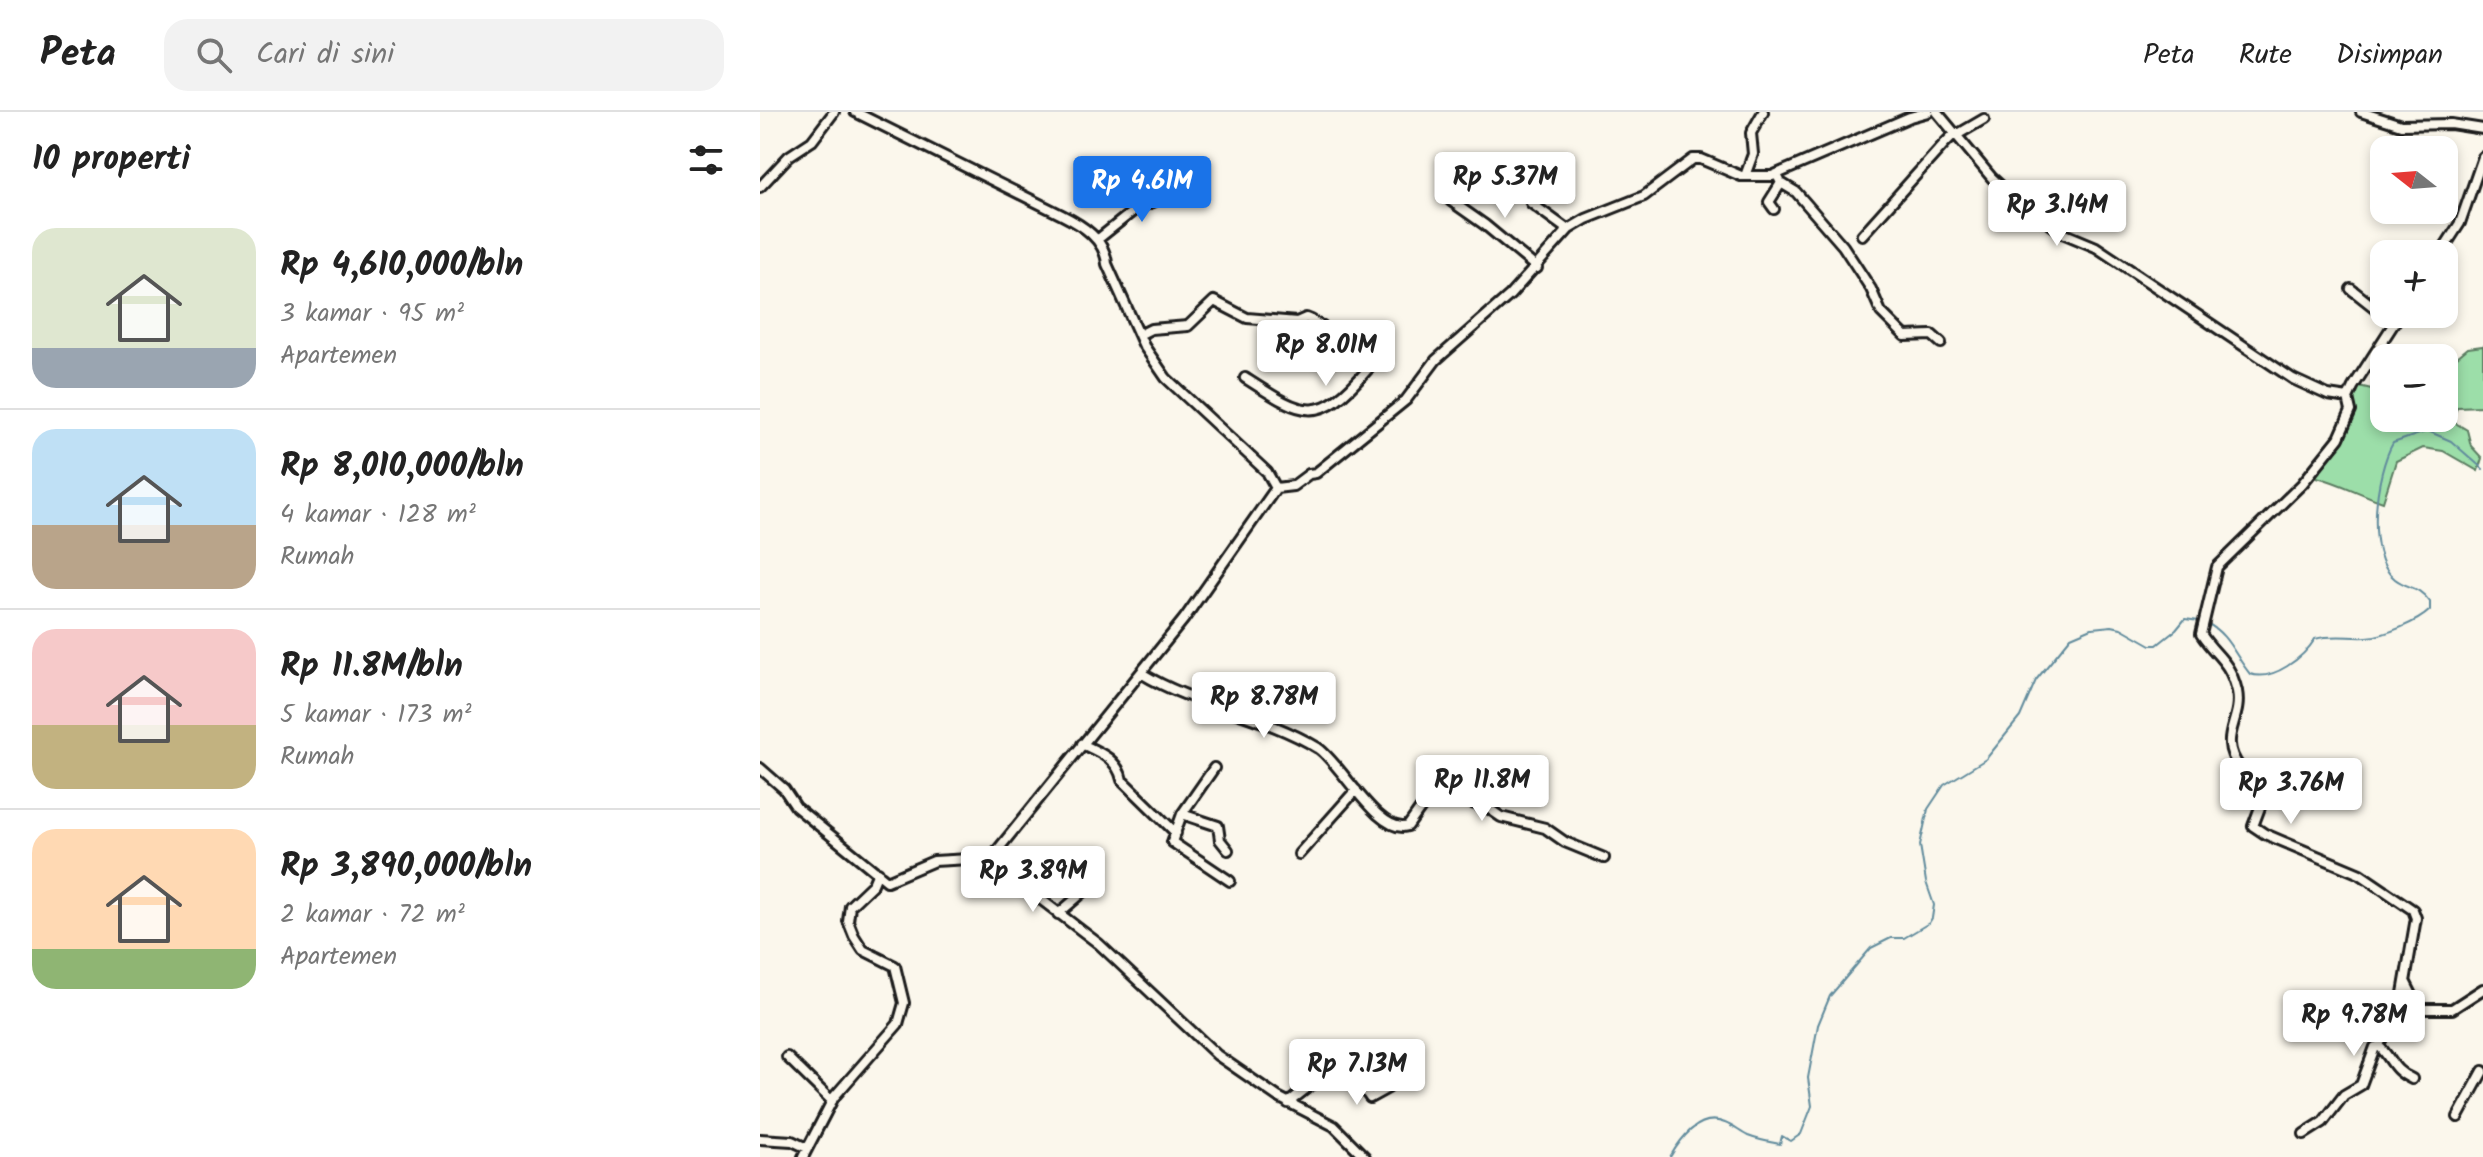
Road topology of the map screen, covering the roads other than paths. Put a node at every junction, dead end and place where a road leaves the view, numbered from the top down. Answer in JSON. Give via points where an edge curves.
{"nodes":[{"id":1,"x":834,"y":112,"type":"edge"},
{"id":2,"x":855,"y":112,"type":"edge"},
{"id":3,"x":1763,"y":112,"type":"edge"},
{"id":4,"x":1928,"y":112,"type":"edge"},
{"id":5,"x":1937,"y":112,"type":"edge"},
{"id":6,"x":2361,"y":112,"type":"edge"},
{"id":7,"x":1984,"y":119,"type":"dead end"},
{"id":8,"x":2483,"y":129,"type":"edge"},
{"id":9,"x":1955,"y":133,"type":"junction"},
{"id":10,"x":2483,"y":157,"type":"edge"},
{"id":11,"x":1745,"y":176,"type":"junction"},
{"id":12,"x":1779,"y":179,"type":"junction"},
{"id":13,"x":760,"y":187,"type":"edge"},
{"id":14,"x":1166,"y":189,"type":"dead end"},
{"id":15,"x":1451,"y":201,"type":"dead end"},
{"id":16,"x":1531,"y":203,"type":"dead end"},
{"id":17,"x":1774,"y":209,"type":"dead end"},
{"id":18,"x":1568,"y":230,"type":"junction"},
{"id":19,"x":1862,"y":235,"type":"dead end"},
{"id":20,"x":1097,"y":240,"type":"junction"},
{"id":21,"x":2449,"y":240,"type":"edge"},
{"id":22,"x":1537,"y":268,"type":"junction"},
{"id":23,"x":2351,"y":289,"type":"dead end"},
{"id":24,"x":2370,"y":304,"type":"edge"},
{"id":25,"x":1297,"y":322,"type":"junction"},
{"id":26,"x":2391,"y":328,"type":"edge"},
{"id":27,"x":1139,"y":335,"type":"junction"},
{"id":28,"x":1941,"y":343,"type":"dead end"},
{"id":29,"x":1280,"y":360,"type":"dead end"},
{"id":30,"x":1245,"y":378,"type":"dead end"},
{"id":31,"x":2348,"y":398,"type":"junction"},
{"id":32,"x":1276,"y":488,"type":"junction"},
{"id":33,"x":1141,"y":673,"type":"junction"},
{"id":34,"x":1082,"y":744,"type":"junction"},
{"id":35,"x":760,"y":768,"type":"edge"},
{"id":36,"x":1214,"y":768,"type":"dead end"},
{"id":37,"x":1356,"y":790,"type":"junction"},
{"id":38,"x":1182,"y":814,"type":"junction"},
{"id":39,"x":1176,"y":833,"type":"junction"},
{"id":40,"x":1228,"y":850,"type":"dead end"},
{"id":41,"x":1299,"y":854,"type":"dead end"},
{"id":42,"x":987,"y":858,"type":"junction"},
{"id":43,"x":1604,"y":858,"type":"dead end"},
{"id":44,"x":878,"y":872,"type":"junction"},
{"id":45,"x":1102,"y":873,"type":"dead end"},
{"id":46,"x":1230,"y":881,"type":"dead end"},
{"id":47,"x":1058,"y":914,"type":"junction"},
{"id":48,"x":2406,"y":981,"type":"junction"},
{"id":49,"x":2483,"y":989,"type":"edge"},
{"id":50,"x":2379,"y":1046,"type":"junction"},
{"id":51,"x":787,"y":1057,"type":"dead end"},
{"id":52,"x":2483,"y":1071,"type":"edge"},
{"id":53,"x":2412,"y":1079,"type":"dead end"},
{"id":54,"x":1383,"y":1080,"type":"dead end"},
{"id":55,"x":832,"y":1101,"type":"junction"},
{"id":56,"x":1288,"y":1103,"type":"junction"},
{"id":57,"x":2458,"y":1117,"type":"dead end"},
{"id":58,"x":2304,"y":1134,"type":"dead end"},
{"id":59,"x":760,"y":1139,"type":"edge"},
{"id":60,"x":805,"y":1152,"type":"edge"},
{"id":61,"x":1365,"y":1157,"type":"edge"}],
"edges":[{"from":1,"to":13,"type":"street","via":[[812,141],[789,156]]},
{"from":2,"to":20,"type":"street","via":[[1076,222]]},
{"from":3,"to":11,"type":"street","via":[[1751,133],[1753,154]]},
{"from":4,"to":12,"type":"street","via":[[1817,156]]},
{"from":5,"to":9,"type":"street"},
{"from":6,"to":8,"type":"street","via":[[2401,125]]},
{"from":7,"to":9,"type":"street"},
{"from":9,"to":19,"type":"street"},
{"from":9,"to":31,"type":"street","via":[[1992,178],[2065,234],[2096,247],[2293,379]]},
{"from":10,"to":21,"type":"street"},
{"from":11,"to":12,"type":"street"},
{"from":11,"to":18,"type":"street","via":[[1695,159],[1644,196]]},
{"from":12,"to":17,"type":"street","via":[[1769,202]]},
{"from":12,"to":28,"type":"street","via":[[1843,246],[1881,312],[1905,336],[1932,335]]},
{"from":14,"to":20,"type":"street"},
{"from":15,"to":22,"type":"street"},
{"from":16,"to":18,"type":"street"},
{"from":18,"to":22,"type":"street"},
{"from":20,"to":27,"type":"street"},
{"from":22,"to":32,"type":"street","via":[[1436,360],[1406,400],[1316,473],[1293,486]]},
{"from":23,"to":24,"type":"street"},
{"from":25,"to":27,"type":"street","via":[[1247,318],[1214,301],[1188,326]]},
{"from":25,"to":29,"type":"street","via":[[1292,344]]},
{"from":25,"to":30,"type":"street","via":[[1311,320],[1362,351],[1359,363],[1368,369],[1345,396],[1317,411],[1298,409]]},
{"from":26,"to":31,"type":"street"},
{"from":27,"to":32,"type":"street","via":[[1166,378],[1267,472]]},
{"from":31,"to":48,"type":"street","via":[[2351,411],[2339,438],[2302,484],[2217,567],[2201,637],[2226,662],[2237,694],[2228,742],[2233,757],[2264,787],[2253,826],[2360,874],[2413,910],[2415,931]]},
{"from":32,"to":33,"type":"street"},
{"from":33,"to":34,"type":"street"},
{"from":33,"to":37,"type":"street","via":[[1318,749]]},
{"from":34,"to":39,"type":"street","via":[[1109,758],[1122,780]]},
{"from":34,"to":42,"type":"street"},
{"from":35,"to":44,"type":"street","via":[[796,807]]},
{"from":36,"to":38,"type":"street"},
{"from":37,"to":41,"type":"street"},
{"from":37,"to":43,"type":"street","via":[[1381,818],[1403,828],[1438,792],[1545,828]]},
{"from":38,"to":39,"type":"street"},
{"from":38,"to":40,"type":"street","via":[[1218,826]]},
{"from":39,"to":46,"type":"street","via":[[1173,844]]},
{"from":42,"to":44,"type":"street","via":[[934,861],[887,881]]},
{"from":42,"to":47,"type":"street"},
{"from":44,"to":55,"type":"street","via":[[850,906],[848,921],[863,950],[895,966],[904,1003],[898,1024]]},
{"from":45,"to":47,"type":"street"},
{"from":47,"to":56,"type":"street","via":[[1099,944],[1217,1055]]},
{"from":48,"to":49,"type":"street","via":[[2419,1009],[2457,1008]]},
{"from":48,"to":50,"type":"street","via":[[2401,1005]]},
{"from":50,"to":53,"type":"street","via":[[2394,1068]]},
{"from":50,"to":58,"type":"street","via":[[2361,1085]]},
{"from":51,"to":55,"type":"street"},
{"from":52,"to":57,"type":"street"},
{"from":54,"to":56,"type":"street","via":[[1387,1089],[1370,1098],[1354,1075],[1332,1068]]},
{"from":55,"to":60,"type":"street"},
{"from":56,"to":61,"type":"street","via":[[1334,1126]]},
{"from":59,"to":60,"type":"street","via":[[792,1141]]}]}
